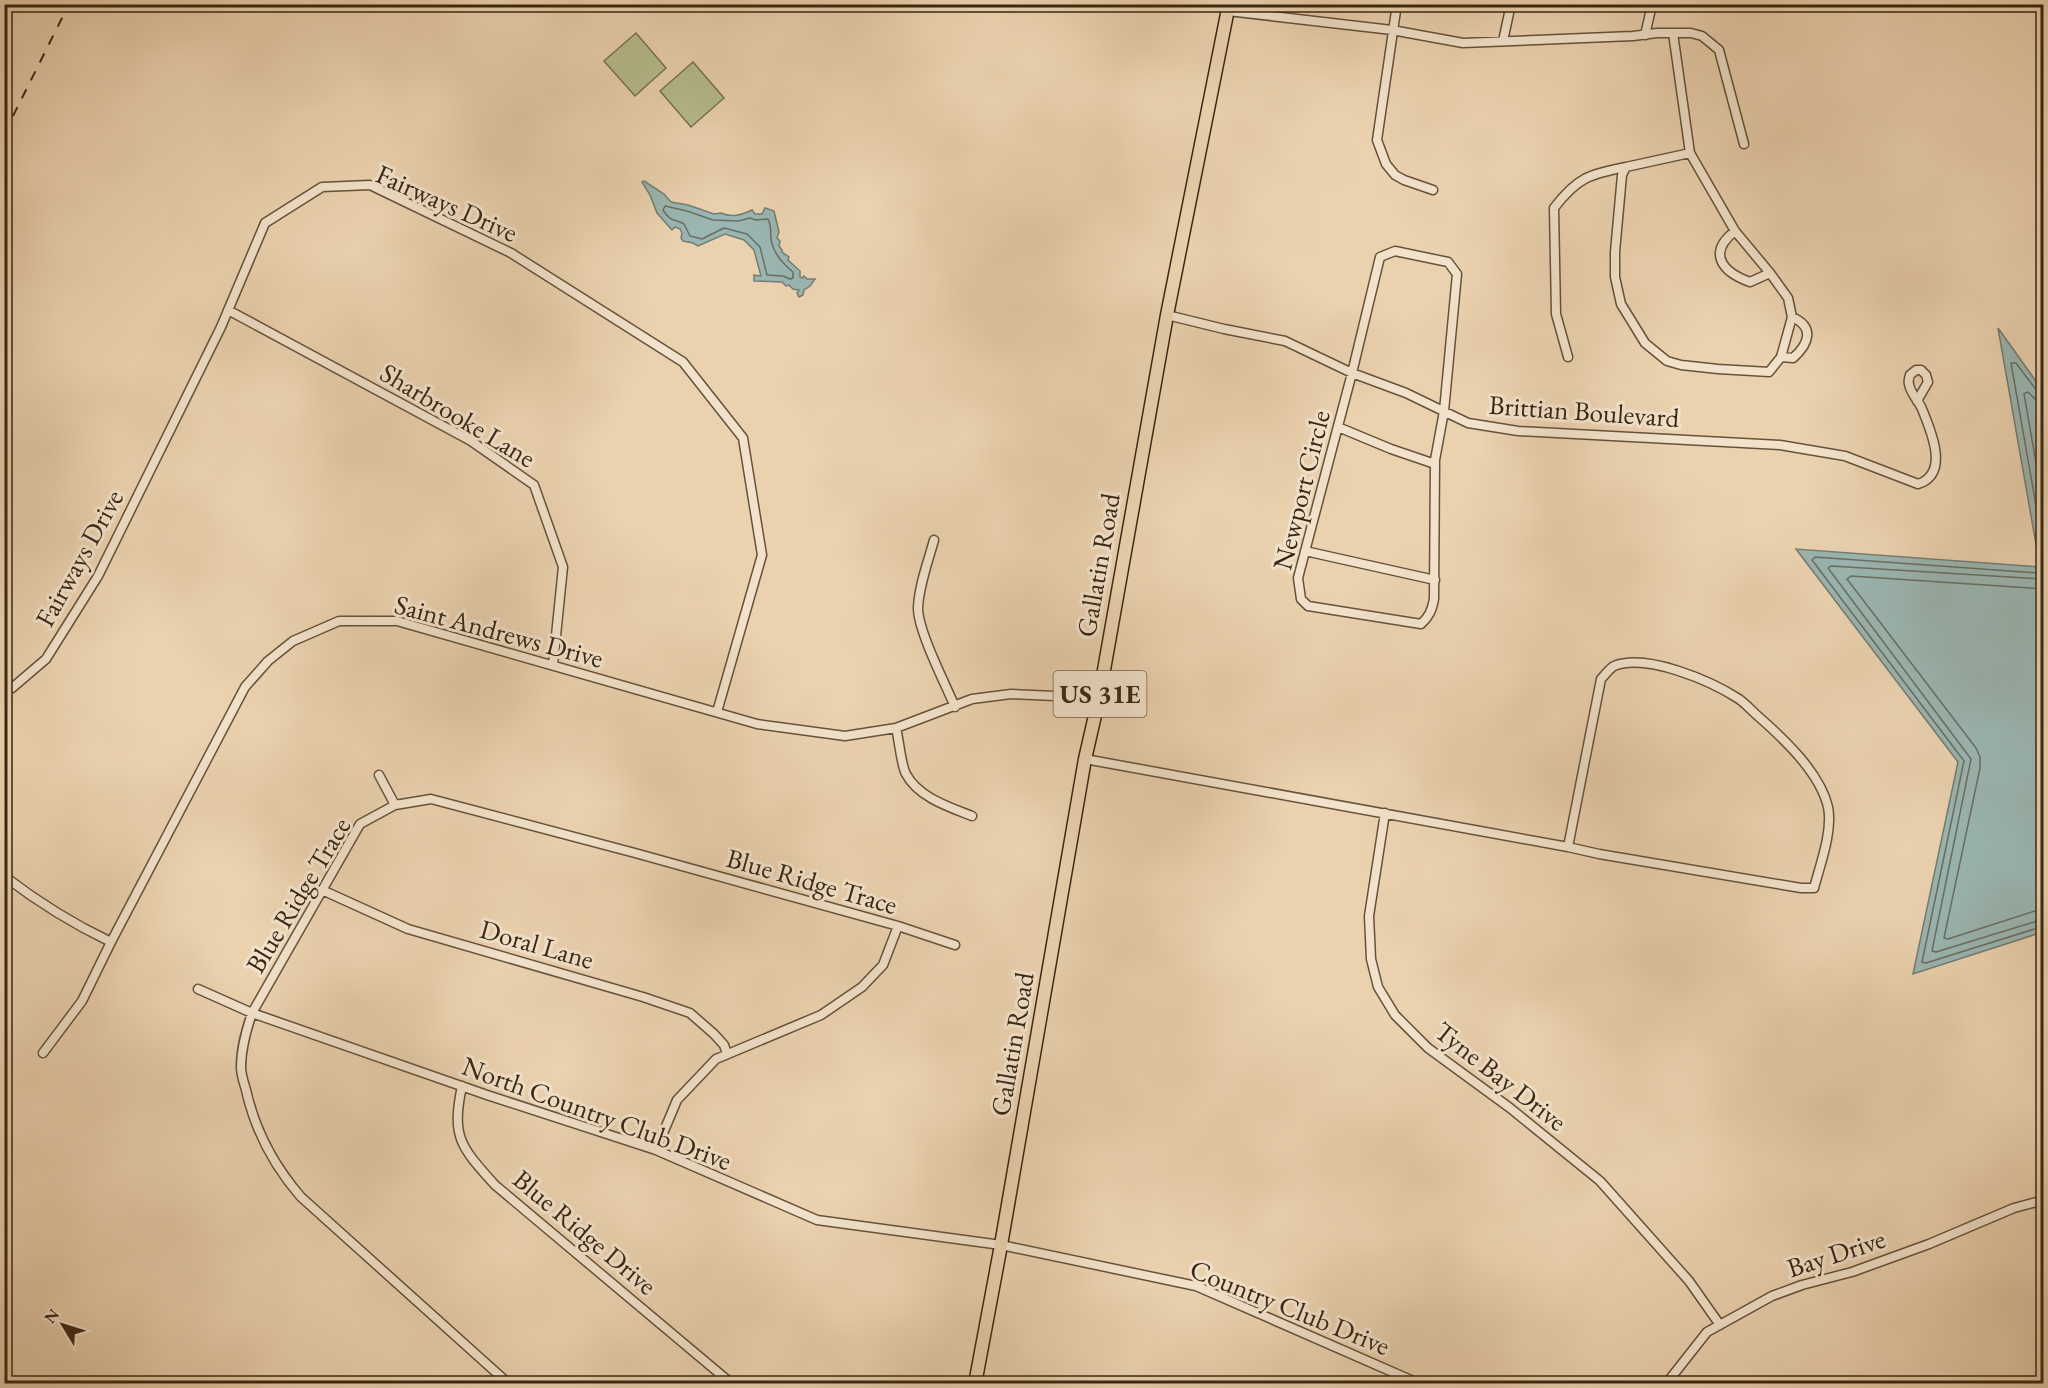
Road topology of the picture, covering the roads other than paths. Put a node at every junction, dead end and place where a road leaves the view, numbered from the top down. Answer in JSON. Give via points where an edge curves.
{"nodes":[{"id":1,"x":1397,"y":4,"type":"edge"},
{"id":2,"x":1510,"y":4,"type":"edge"},
{"id":3,"x":1651,"y":4,"type":"edge"},
{"id":4,"x":1228,"y":8,"type":"edge"},
{"id":5,"x":1392,"y":30,"type":"junction"},
{"id":6,"x":1673,"y":33,"type":"junction"},
{"id":7,"x":1645,"y":34,"type":"junction"},
{"id":8,"x":1503,"y":41,"type":"junction"},
{"id":9,"x":1744,"y":144,"type":"dead end"},
{"id":10,"x":1690,"y":153,"type":"junction"},
{"id":11,"x":1626,"y":167,"type":"junction"},
{"id":12,"x":1433,"y":190,"type":"dead end"},
{"id":13,"x":1735,"y":231,"type":"junction"},
{"id":14,"x":1770,"y":273,"type":"junction"},
{"id":15,"x":228,"y":310,"type":"junction"},
{"id":16,"x":1167,"y":315,"type":"junction"},
{"id":17,"x":1792,"y":317,"type":"junction"},
{"id":18,"x":1568,"y":357,"type":"dead end"},
{"id":19,"x":1781,"y":357,"type":"junction"},
{"id":20,"x":1352,"y":373,"type":"junction"},
{"id":21,"x":1917,"y":400,"type":"dead end"},
{"id":22,"x":1444,"y":411,"type":"junction"},
{"id":23,"x":1338,"y":427,"type":"junction"},
{"id":24,"x":1435,"y":464,"type":"junction"},
{"id":25,"x":934,"y":540,"type":"dead end"},
{"id":26,"x":1305,"y":551,"type":"junction"},
{"id":27,"x":1435,"y":580,"type":"junction"},
{"id":28,"x":553,"y":665,"type":"junction"},
{"id":29,"x":4,"y":691,"type":"edge"},
{"id":30,"x":1099,"y":698,"type":"junction"},
{"id":31,"x":955,"y":707,"type":"junction"},
{"id":32,"x":717,"y":712,"type":"junction"},
{"id":33,"x":896,"y":728,"type":"junction"},
{"id":34,"x":1085,"y":759,"type":"junction"},
{"id":35,"x":379,"y":775,"type":"dead end"},
{"id":36,"x":395,"y":805,"type":"junction"},
{"id":37,"x":1385,"y":813,"type":"junction"},
{"id":38,"x":972,"y":816,"type":"dead end"},
{"id":39,"x":1568,"y":847,"type":"junction"},
{"id":40,"x":4,"y":876,"type":"edge"},
{"id":41,"x":322,"y":890,"type":"junction"},
{"id":42,"x":898,"y":926,"type":"junction"},
{"id":43,"x":111,"y":942,"type":"junction"},
{"id":44,"x":955,"y":945,"type":"dead end"},
{"id":45,"x":198,"y":989,"type":"dead end"},
{"id":46,"x":252,"y":1012,"type":"junction"},
{"id":47,"x":43,"y":1053,"type":"dead end"},
{"id":48,"x":727,"y":1054,"type":"junction"},
{"id":49,"x":462,"y":1086,"type":"junction"},
{"id":50,"x":656,"y":1150,"type":"junction"},
{"id":51,"x":2043,"y":1200,"type":"edge"},
{"id":52,"x":1001,"y":1245,"type":"junction"},
{"id":53,"x":1720,"y":1325,"type":"junction"},
{"id":54,"x":509,"y":1383,"type":"edge"},
{"id":55,"x":732,"y":1383,"type":"edge"},
{"id":56,"x":975,"y":1383,"type":"edge"},
{"id":57,"x":1420,"y":1383,"type":"edge"},
{"id":58,"x":1666,"y":1383,"type":"edge"}],
"edges":[{"from":1,"to":5,"type":"street"},
{"from":2,"to":8,"type":"street"},
{"from":3,"to":7,"type":"street"},
{"from":4,"to":5,"type":"street"},
{"from":4,"to":16,"type":"main road","name":"Gallatin Road","number":"US 31E"},
{"from":5,"to":8,"type":"street","via":[[1463,42]]},
{"from":5,"to":12,"type":"street","via":[[1377,140],[1395,175]]},
{"from":6,"to":7,"type":"street"},
{"from":6,"to":9,"type":"street","via":[[1702,36],[1719,50]]},
{"from":6,"to":10,"type":"street"},
{"from":7,"to":8,"type":"street"},
{"from":10,"to":11,"type":"street"},
{"from":10,"to":13,"type":"street"},
{"from":11,"to":18,"type":"street","via":[[1595,173],[1574,185],[1554,208],[1556,314]]},
{"from":11,"to":19,"type":"street","via":[[1622,175],[1615,277],[1621,304],[1645,343],[1667,362],[1718,369],[1769,372]]},
{"from":13,"to":14,"type":"street"},
{"from":13,"to":14,"type":"street","via":[[1721,247],[1719,257],[1723,266],[1750,282]]},
{"from":14,"to":17,"type":"street","via":[[1788,298]]},
{"from":15,"to":28,"type":"street","name":"Sharbrooke Lane","via":[[471,441],[534,485],[563,567]]},
{"from":15,"to":29,"type":"street","name":"Fairways Drive","via":[[98,576],[46,659]]},
{"from":15,"to":32,"type":"street","name":"Fairways Drive","via":[[266,223],[322,187],[370,185],[511,253],[683,362],[743,438],[762,555]]},
{"from":16,"to":20,"type":"street","name":"Brittian Boulevard","via":[[1285,341]]},
{"from":16,"to":30,"type":"main road","name":"Gallatin Road","number":"US 31E"},
{"from":17,"to":19,"type":"street"},
{"from":17,"to":19,"type":"street","via":[[1802,321],[1807,337],[1803,349],[1793,358]]},
{"from":20,"to":22,"type":"street","name":"Brittian Boulevard"},
{"from":20,"to":22,"type":"street","name":"Newport Circle","via":[[1380,257],[1395,251],[1448,262],[1457,274]]},
{"from":20,"to":23,"type":"street","name":"Newport Circle"},
{"from":21,"to":22,"type":"street","name":"Brittian Boulevard","via":[[1935,451],[1936,467],[1918,484],[1845,456],[1780,445],[1518,431],[1468,423]]},
{"from":22,"to":24,"type":"street","name":"Newport Circle"},
{"from":23,"to":24,"type":"street"},
{"from":23,"to":26,"type":"street","name":"Newport Circle"},
{"from":24,"to":27,"type":"street","name":"Newport Circle"},
{"from":25,"to":31,"type":"street","via":[[918,610]]},
{"from":26,"to":27,"type":"street"},
{"from":26,"to":27,"type":"street","name":"Newport Circle","via":[[1298,578],[1301,599],[1308,606],[1421,624],[1432,609]]},
{"from":28,"to":32,"type":"street","name":"Saint Andrews Drive"},
{"from":28,"to":43,"type":"street","name":"Saint Andrews Drive","via":[[397,621],[339,621],[293,642],[268,661],[245,687]]},
{"from":30,"to":31,"type":"street","name":"Saint Andrews Drive","via":[[1011,694],[972,699]]},
{"from":30,"to":34,"type":"main road","name":"Gallatin Road","number":"US 31E"},
{"from":31,"to":33,"type":"street","name":"Saint Andrews Drive"},
{"from":32,"to":33,"type":"street","name":"Saint Andrews Drive","via":[[758,724],[845,736]]},
{"from":33,"to":38,"type":"street","via":[[906,773],[921,790]]},
{"from":34,"to":37,"type":"street"},
{"from":34,"to":52,"type":"main road","name":"Gallatin Road","number":"US 31E"},
{"from":35,"to":36,"type":"street"},
{"from":36,"to":41,"type":"street","name":"Blue Ridge Trace","via":[[360,824]]},
{"from":36,"to":42,"type":"street","name":"Blue Ridge Trace","via":[[431,799]]},
{"from":37,"to":39,"type":"street"},
{"from":37,"to":53,"type":"street","name":"Tyne Bay Drive","via":[[1369,916],[1371,959],[1378,987],[1395,1015],[1428,1048],[1600,1181],[1689,1281]]},
{"from":39,"to":39,"type":"street","via":[[1601,679],[1611,667],[1630,663],[1648,663],[1688,674],[1739,700],[1799,755],[1815,777],[1828,808],[1827,841],[1814,888]]},
{"from":40,"to":43,"type":"street","via":[[31,897]]},
{"from":41,"to":46,"type":"street","name":"Blue Ridge Trace"},
{"from":41,"to":48,"type":"street","name":"Doral Lane","via":[[408,929],[690,1012],[714,1034]]},
{"from":42,"to":44,"type":"street","name":"Blue Ridge Trace"},
{"from":42,"to":48,"type":"street","via":[[883,965],[862,987],[821,1016]]},
{"from":43,"to":47,"type":"street","name":"Saint Andrews Drive","via":[[82,1001]]},
{"from":45,"to":46,"type":"street","name":"North Country Club Drive"},
{"from":46,"to":49,"type":"street","name":"North Country Club Drive"},
{"from":46,"to":54,"type":"street","name":"Blue Ridge Trace","via":[[243,1040],[241,1070],[257,1126],[288,1182]]},
{"from":48,"to":50,"type":"street","via":[[716,1059],[677,1100]]},
{"from":49,"to":50,"type":"street","name":"North Country Club Drive"},
{"from":49,"to":55,"type":"street","name":"Blue Ridge Drive","via":[[457,1110],[459,1137],[495,1185]]},
{"from":50,"to":52,"type":"street","name":"North Country Club Drive","via":[[817,1220]]},
{"from":51,"to":53,"type":"street","name":"Bay Drive","via":[[1876,1264],[1773,1296]]},
{"from":52,"to":56,"type":"main road","name":"Gallatin Road","number":"US 31E"},
{"from":52,"to":57,"type":"street","name":"Country Club Drive","via":[[1196,1286]]},
{"from":53,"to":58,"type":"street","name":"Bay Drive","via":[[1707,1332]]}]}
